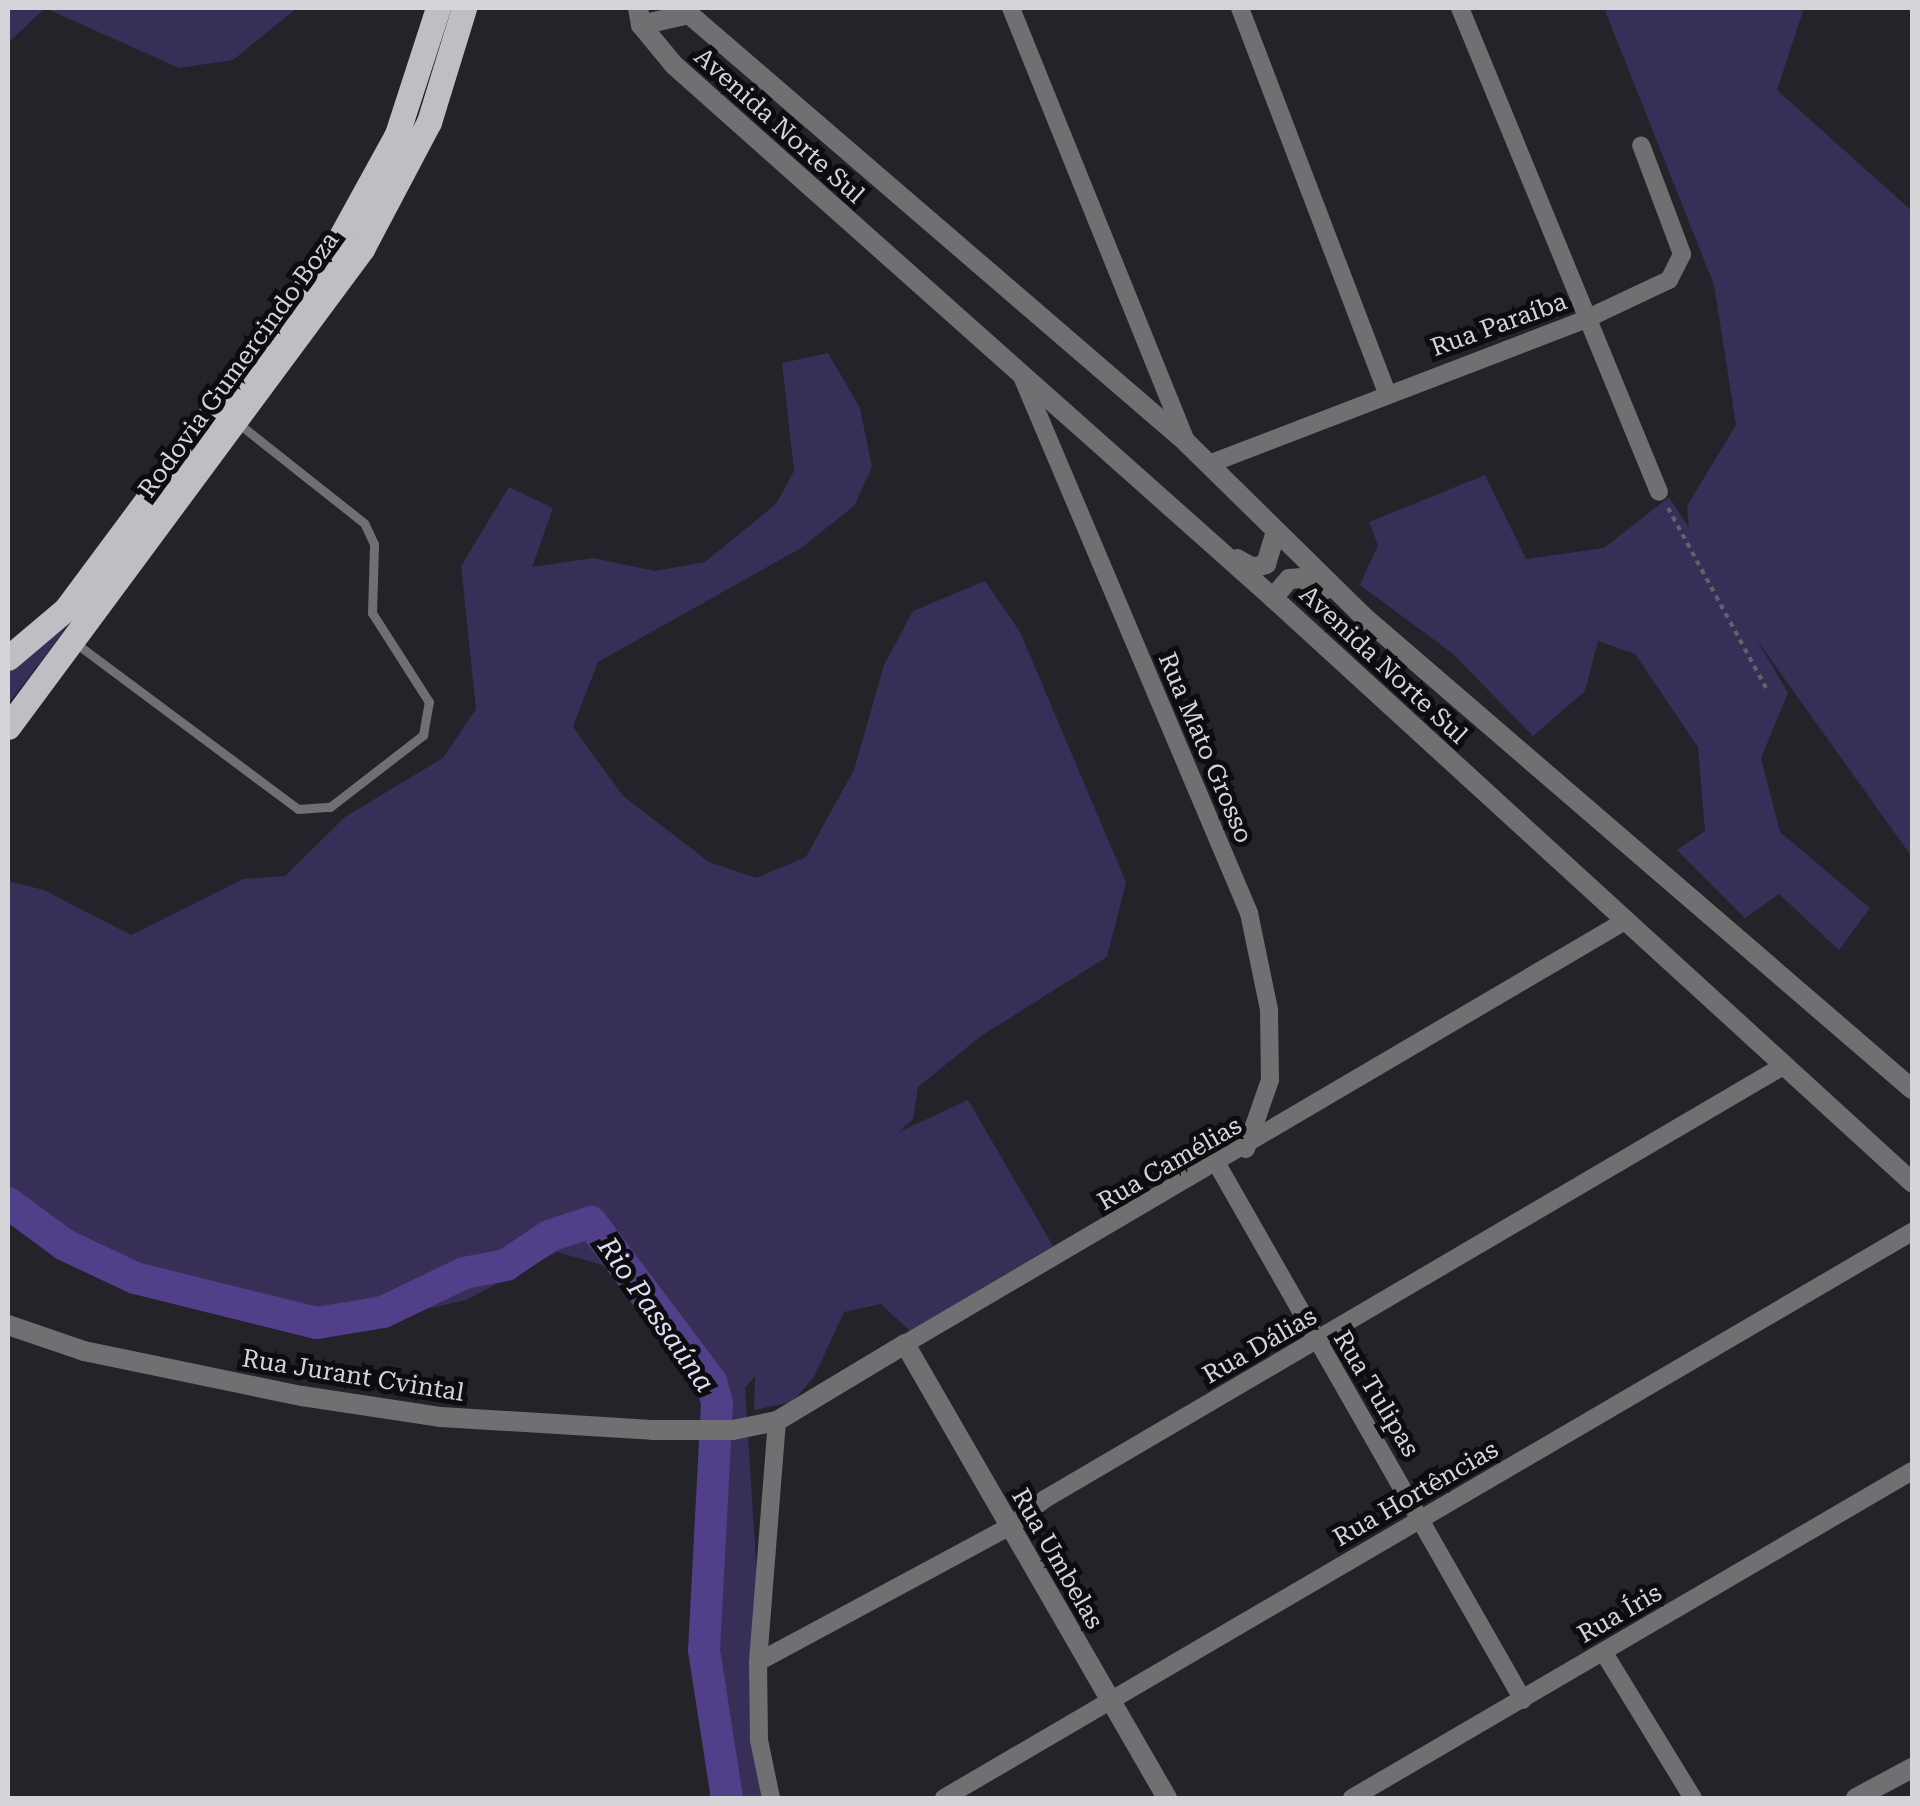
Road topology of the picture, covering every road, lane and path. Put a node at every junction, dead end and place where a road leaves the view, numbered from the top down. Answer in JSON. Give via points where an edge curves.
{"nodes":[{"id":1,"x":438,"y":8,"type":"edge"},
{"id":2,"x":464,"y":8,"type":"edge"},
{"id":3,"x":1011,"y":8,"type":"edge"},
{"id":4,"x":1240,"y":8,"type":"edge"},
{"id":5,"x":1460,"y":8,"type":"edge"},
{"id":6,"x":640,"y":16,"type":"edge"},
{"id":7,"x":1641,"y":145,"type":"dead end"},
{"id":8,"x":1584,"y":320,"type":"junction"},
{"id":9,"x":1022,"y":378,"type":"junction"},
{"id":10,"x":1387,"y":393,"type":"junction"},
{"id":11,"x":236,"y":421,"type":"junction"},
{"id":12,"x":1186,"y":442,"type":"junction"},
{"id":13,"x":1208,"y":464,"type":"junction"},
{"id":14,"x":1660,"y":492,"type":"joint"},
{"id":15,"x":1275,"y":535,"type":"junction"},
{"id":16,"x":1206,"y":539,"type":"junction"},
{"id":17,"x":1273,"y":598,"type":"junction"},
{"id":18,"x":1363,"y":616,"type":"junction"},
{"id":19,"x":72,"y":641,"type":"junction"},
{"id":20,"x":8,"y":658,"type":"edge"},
{"id":21,"x":1766,"y":688,"type":"dead end"},
{"id":22,"x":8,"y":727,"type":"edge"},
{"id":23,"x":1624,"y":922,"type":"junction"},
{"id":24,"x":1783,"y":1066,"type":"junction"},
{"id":25,"x":1912,"y":1089,"type":"edge"},
{"id":26,"x":1246,"y":1149,"type":"junction"},
{"id":27,"x":1218,"y":1164,"type":"junction"},
{"id":28,"x":1912,"y":1182,"type":"edge"},
{"id":29,"x":1912,"y":1232,"type":"edge"},
{"id":30,"x":8,"y":1325,"type":"edge"},
{"id":31,"x":1316,"y":1342,"type":"junction"},
{"id":32,"x":905,"y":1344,"type":"junction"},
{"id":33,"x":777,"y":1421,"type":"junction"},
{"id":34,"x":733,"y":1430,"type":"joint"},
{"id":35,"x":1912,"y":1471,"type":"edge"},
{"id":36,"x":1422,"y":1520,"type":"junction"},
{"id":37,"x":1009,"y":1527,"type":"junction"},
{"id":38,"x":1604,"y":1653,"type":"junction"},
{"id":39,"x":758,"y":1662,"type":"junction"},
{"id":40,"x":1523,"y":1700,"type":"junction"},
{"id":41,"x":1111,"y":1701,"type":"junction"},
{"id":42,"x":1912,"y":1768,"type":"edge"},
{"id":43,"x":771,"y":1798,"type":"edge"},
{"id":44,"x":944,"y":1798,"type":"edge"},
{"id":45,"x":1167,"y":1798,"type":"edge"},
{"id":46,"x":1352,"y":1798,"type":"edge"},
{"id":47,"x":1694,"y":1798,"type":"edge"},
{"id":48,"x":1856,"y":1798,"type":"edge"}],
"edges":[{"from":1,"to":20,"type":"main road","name":"Rodovia Gumercindo Boza","via":[[397,134],[334,247],[66,609]]},
{"from":2,"to":11,"type":"main road","name":"Rodovia Gumercindo Boza","via":[[429,122],[388,206]]},
{"from":3,"to":12,"type":"street"},
{"from":4,"to":10,"type":"street"},
{"from":5,"to":8,"type":"street"},
{"from":6,"to":9,"type":"street","name":"Avenida Norte Sul","via":[[674,65]]},
{"from":6,"to":12,"type":"street","name":"Avenida Norte Sul","via":[[688,14]]},
{"from":7,"to":8,"type":"street","name":"Rua Paraíba","via":[[1682,254],[1678,268],[1669,280]]},
{"from":8,"to":10,"type":"street","name":"Rua Paraíba"},
{"from":8,"to":14,"type":"street"},
{"from":9,"to":16,"type":"street","name":"Avenida Norte Sul"},
{"from":9,"to":26,"type":"street","name":"Rua Mato Grosso","via":[[1249,913],[1269,1010],[1270,1080]]},
{"from":10,"to":13,"type":"street","name":"Rua Paraíba"},
{"from":11,"to":19,"type":"main road","name":"Rodovia Gumercindo Boza"},
{"from":11,"to":19,"type":"lane","via":[[364,523],[374,544],[372,613],[430,702],[423,735],[330,807],[298,809]]},
{"from":12,"to":13,"type":"street","name":"Avenida Norte Sul"},
{"from":13,"to":15,"type":"street","name":"Avenida Norte Sul"},
{"from":14,"to":21,"type":"path"},
{"from":15,"to":16,"type":"street","via":[[1273,555],[1253,568]]},
{"from":15,"to":18,"type":"street","name":"Avenida Norte Sul"},
{"from":16,"to":17,"type":"street","name":"Avenida Norte Sul"},
{"from":17,"to":18,"type":"street","via":[[1290,580],[1302,578]]},
{"from":17,"to":23,"type":"street","name":"Avenida Norte Sul"},
{"from":18,"to":25,"type":"street","name":"Avenida Norte Sul"},
{"from":19,"to":22,"type":"main road","name":"Rodovia Gumercindo Boza"},
{"from":23,"to":24,"type":"street","name":"Avenida Norte Sul"},
{"from":23,"to":26,"type":"street","name":"Rua Camélias"},
{"from":24,"to":28,"type":"street","name":"Avenida Norte Sul"},
{"from":24,"to":31,"type":"street","name":"Rua Dálias"},
{"from":26,"to":27,"type":"street","name":"Rua Camélias"},
{"from":27,"to":31,"type":"street","name":"Rua Tulipas"},
{"from":27,"to":32,"type":"street","name":"Rua Camélias"},
{"from":29,"to":36,"type":"street","name":"Rua Hortências"},
{"from":30,"to":34,"type":"street","name":"Rua Jurant Cvintal","via":[[111,1358],[370,1407],[554,1426]]},
{"from":31,"to":36,"type":"street","name":"Rua Tulipas"},
{"from":31,"to":37,"type":"street","name":"Rua Dálias","via":[[1045,1499]]},
{"from":32,"to":33,"type":"street","name":"Rua Camélias"},
{"from":32,"to":37,"type":"street","name":"Rua Umbelas"},
{"from":33,"to":34,"type":"street","name":"Rua Camélias"},
{"from":33,"to":39,"type":"street"},
{"from":35,"to":38,"type":"street","name":"Rua Íris"},
{"from":36,"to":40,"type":"street","name":"Rua Tulipas"},
{"from":36,"to":41,"type":"street","name":"Rua Hortências"},
{"from":37,"to":39,"type":"street","name":"Rua Dálias"},
{"from":37,"to":41,"type":"street","name":"Rua Umbelas"},
{"from":38,"to":40,"type":"street","name":"Rua Íris"},
{"from":38,"to":47,"type":"street"},
{"from":39,"to":43,"type":"street","via":[[760,1740]]},
{"from":40,"to":46,"type":"street","name":"Rua Íris"},
{"from":41,"to":44,"type":"street","name":"Rua Hortências"},
{"from":41,"to":45,"type":"street","name":"Rua Umbelas"},
{"from":42,"to":48,"type":"street"}]}
